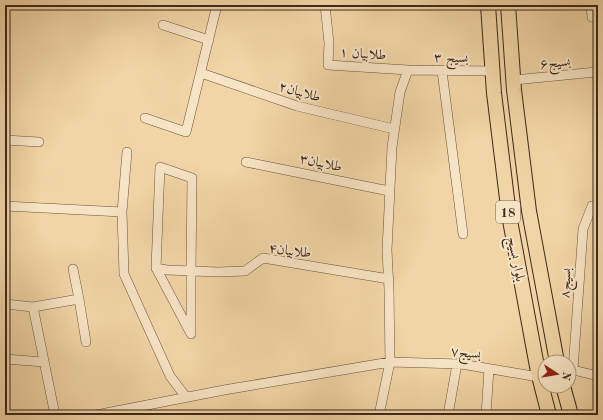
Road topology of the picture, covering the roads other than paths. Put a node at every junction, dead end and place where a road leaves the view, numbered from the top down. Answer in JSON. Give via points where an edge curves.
{"nodes":[{"id":1,"x":325,"y":5,"type":"edge"},
{"id":2,"x":488,"y":5,"type":"edge"},
{"id":3,"x":508,"y":5,"type":"edge"},
{"id":4,"x":592,"y":5,"type":"edge"},
{"id":5,"x":216,"y":10,"type":"dead end"},
{"id":6,"x":592,"y":17,"type":"dead end"},
{"id":7,"x":163,"y":25,"type":"dead end"},
{"id":8,"x":209,"y":40,"type":"junction"},
{"id":9,"x":408,"y":70,"type":"junction"},
{"id":10,"x":442,"y":71,"type":"junction"},
{"id":11,"x":492,"y":72,"type":"junction"},
{"id":12,"x":200,"y":73,"type":"junction"},
{"id":13,"x":598,"y":73,"type":"edge"},
{"id":14,"x":514,"y":80,"type":"junction"},
{"id":15,"x":145,"y":118,"type":"dead end"},
{"id":16,"x":394,"y":129,"type":"junction"},
{"id":17,"x":5,"y":140,"type":"edge"},
{"id":18,"x":38,"y":142,"type":"dead end"},
{"id":19,"x":128,"y":152,"type":"dead end"},
{"id":20,"x":246,"y":162,"type":"dead end"},
{"id":21,"x":389,"y":191,"type":"junction"},
{"id":22,"x":5,"y":206,"type":"edge"},
{"id":23,"x":598,"y":206,"type":"edge"},
{"id":24,"x":122,"y":212,"type":"junction"},
{"id":25,"x":463,"y":234,"type":"dead end"},
{"id":26,"x":156,"y":268,"type":"junction"},
{"id":27,"x":73,"y":269,"type":"dead end"},
{"id":28,"x":191,"y":271,"type":"junction"},
{"id":29,"x":389,"y":279,"type":"junction"},
{"id":30,"x":79,"y":298,"type":"junction"},
{"id":31,"x":5,"y":304,"type":"edge"},
{"id":32,"x":33,"y":307,"type":"junction"},
{"id":33,"x":86,"y":342,"type":"dead end"},
{"id":34,"x":556,"y":354,"type":"edge"},
{"id":35,"x":572,"y":354,"type":"edge"},
{"id":36,"x":5,"y":359,"type":"edge"},
{"id":37,"x":44,"y":362,"type":"junction"},
{"id":38,"x":390,"y":362,"type":"junction"},
{"id":39,"x":457,"y":364,"type":"junction"},
{"id":40,"x":537,"y":366,"type":"edge"},
{"id":41,"x":489,"y":369,"type":"junction"},
{"id":42,"x":577,"y":371,"type":"edge"},
{"id":43,"x":598,"y":376,"type":"edge"},
{"id":44,"x":537,"y":377,"type":"edge"},
{"id":45,"x":543,"y":394,"type":"edge"},
{"id":46,"x":565,"y":394,"type":"edge"},
{"id":47,"x":186,"y":397,"type":"junction"},
{"id":48,"x":54,"y":415,"type":"edge"},
{"id":49,"x":96,"y":415,"type":"edge"},
{"id":50,"x":379,"y":415,"type":"edge"},
{"id":51,"x":448,"y":415,"type":"edge"},
{"id":52,"x":486,"y":415,"type":"edge"},
{"id":53,"x":549,"y":415,"type":"edge"},
{"id":54,"x":571,"y":415,"type":"edge"}],
"edges":[{"from":1,"to":9,"type":"street","name":"طلابیان ۱","via":[[329,43],[328,65]]},
{"from":2,"to":11,"type":"main road","name":"بلوار بسیج","number":"18"},
{"from":3,"to":14,"type":"main road","name":"بلوار بسیج","number":"18"},
{"from":4,"to":6,"type":"street"},
{"from":5,"to":8,"type":"street"},
{"from":7,"to":8,"type":"street"},
{"from":8,"to":12,"type":"street"},
{"from":9,"to":10,"type":"street","name":"بسیج ۳"},
{"from":9,"to":16,"type":"street","via":[[400,92]]},
{"from":10,"to":11,"type":"street","name":"بسیج ۳"},
{"from":10,"to":25,"type":"street"},
{"from":11,"to":40,"type":"main road","name":"بلوار بسیج","number":"18","via":[[509,215]]},
{"from":12,"to":15,"type":"street","via":[[186,132]]},
{"from":12,"to":16,"type":"street","name":"طلابیان۲","via":[[297,106]]},
{"from":13,"to":14,"type":"street","name":"بسیج۶"},
{"from":14,"to":34,"type":"main road","name":"بلوار بسیج","number":"18","via":[[529,211]]},
{"from":16,"to":21,"type":"street"},
{"from":17,"to":18,"type":"street"},
{"from":19,"to":24,"type":"street"},
{"from":20,"to":21,"type":"street","name":"طلابیان۳"},
{"from":21,"to":29,"type":"street"},
{"from":22,"to":24,"type":"street"},
{"from":23,"to":35,"type":"street","name":"بسیج۸","via":[[592,206],[583,229]]},
{"from":24,"to":47,"type":"street","via":[[124,274],[170,376]]},
{"from":26,"to":28,"type":"street","name":"طلابیان۴"},
{"from":26,"to":28,"type":"street","via":[[191,334]]},
{"from":26,"to":28,"type":"street","via":[[160,167],[192,178]]},
{"from":27,"to":30,"type":"street"},
{"from":28,"to":29,"type":"street","name":"طلابیان۴","via":[[246,271],[263,258]]},
{"from":29,"to":38,"type":"street"},
{"from":30,"to":32,"type":"street"},
{"from":30,"to":33,"type":"street"},
{"from":31,"to":32,"type":"street"},
{"from":32,"to":37,"type":"street"},
{"from":36,"to":37,"type":"street"},
{"from":37,"to":48,"type":"street"},
{"from":38,"to":39,"type":"street","name":"بسیج۷"},
{"from":38,"to":47,"type":"street","name":"بسیج۷"},
{"from":38,"to":50,"type":"street"},
{"from":39,"to":41,"type":"street","name":"بسیج۷"},
{"from":39,"to":51,"type":"street"},
{"from":41,"to":44,"type":"street","name":"بسیج۷"},
{"from":41,"to":52,"type":"street"},
{"from":42,"to":43,"type":"street"},
{"from":45,"to":53,"type":"main road","name":"بلوار بسیج","number":"18"},
{"from":46,"to":54,"type":"main road"},
{"from":47,"to":49,"type":"street","name":"بسیج۷"}]}
